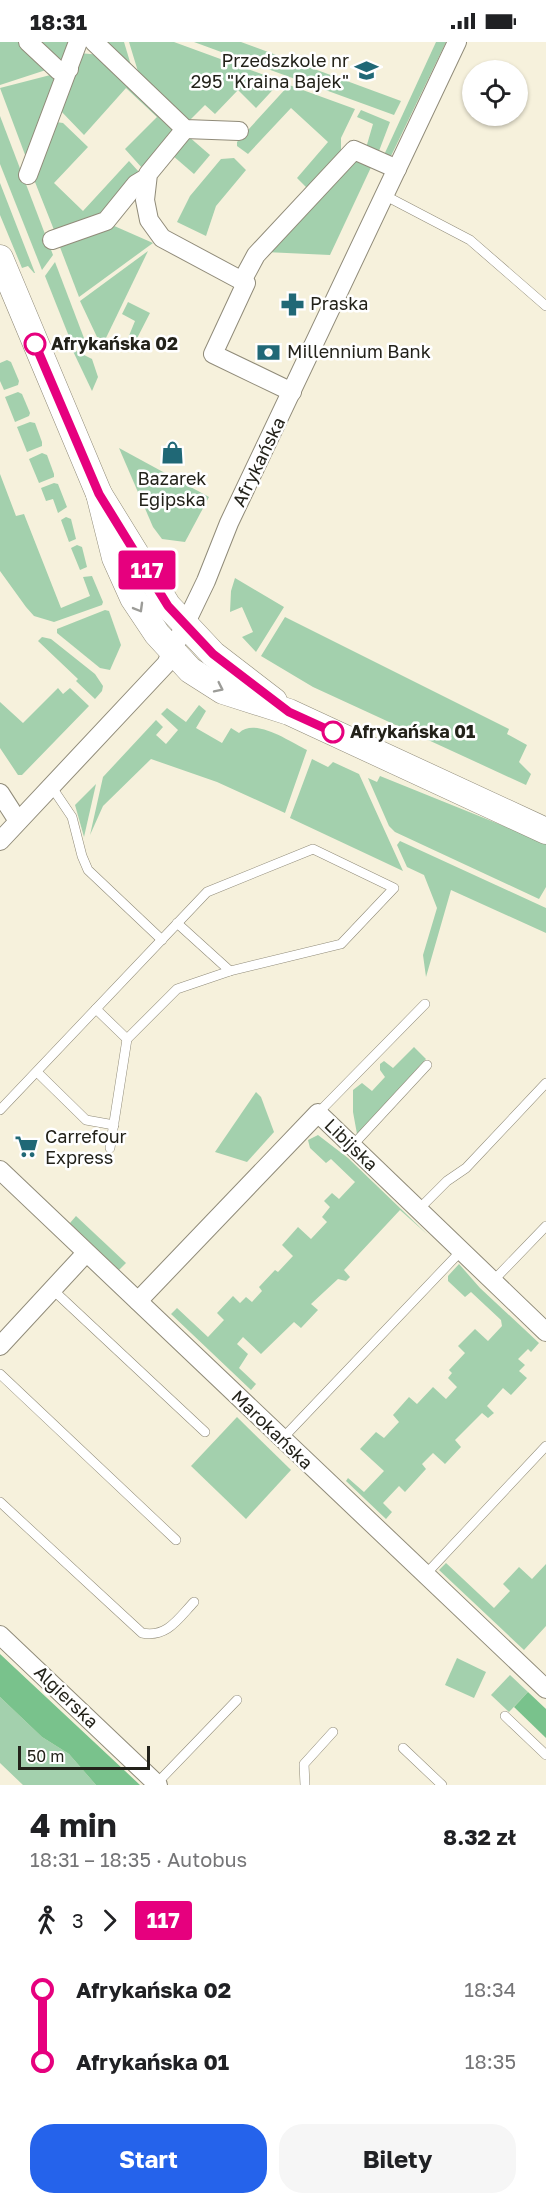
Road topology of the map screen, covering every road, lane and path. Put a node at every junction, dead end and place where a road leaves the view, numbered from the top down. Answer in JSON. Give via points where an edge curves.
{"nodes":[{"id":1,"x":28,"y":42,"type":"edge"},
{"id":2,"x":78,"y":42,"type":"edge"},
{"id":3,"x":94,"y":42,"type":"edge"},
{"id":4,"x":457,"y":42,"type":"edge"},
{"id":5,"x":69,"y":69,"type":"junction"},
{"id":6,"x":185,"y":129,"type":"junction"},
{"id":7,"x":239,"y":131,"type":"dead end"},
{"id":8,"x":397,"y":169,"type":"junction"},
{"id":9,"x":28,"y":175,"type":"dead end"},
{"id":10,"x":146,"y":178,"type":"junction"},
{"id":11,"x":384,"y":195,"type":"junction"},
{"id":12,"x":52,"y":240,"type":"dead end"},
{"id":13,"x":0,"y":258,"type":"edge"},
{"id":14,"x":242,"y":281,"type":"junction"},
{"id":15,"x":546,"y":306,"type":"edge"},
{"id":16,"x":292,"y":392,"type":"junction"},
{"id":17,"x":99,"y":494,"type":"junction"},
{"id":18,"x":186,"y":626,"type":"junction"},
{"id":19,"x":173,"y":652,"type":"junction"},
{"id":20,"x":289,"y":712,"type":"junction"},
{"id":21,"x":51,"y":786,"type":"junction"},
{"id":22,"x":0,"y":793,"type":"edge"},
{"id":23,"x":18,"y":821,"type":"junction"},
{"id":24,"x":546,"y":831,"type":"edge"},
{"id":25,"x":0,"y":841,"type":"edge"},
{"id":26,"x":177,"y":923,"type":"junction"},
{"id":27,"x":162,"y":940,"type":"junction"},
{"id":28,"x":230,"y":971,"type":"junction"},
{"id":29,"x":425,"y":1004,"type":"dead end"},
{"id":30,"x":96,"y":1009,"type":"junction"},
{"id":31,"x":127,"y":1039,"type":"junction"},
{"id":32,"x":427,"y":1065,"type":"dead end"},
{"id":33,"x":37,"y":1072,"type":"junction"},
{"id":34,"x":546,"y":1083,"type":"edge"},
{"id":35,"x":0,"y":1110,"type":"edge"},
{"id":36,"x":318,"y":1113,"type":"junction"},
{"id":37,"x":114,"y":1125,"type":"junction"},
{"id":38,"x":352,"y":1146,"type":"junction"},
{"id":39,"x":110,"y":1148,"type":"dead end"},
{"id":40,"x":0,"y":1170,"type":"edge"},
{"id":41,"x":418,"y":1210,"type":"junction"},
{"id":42,"x":546,"y":1226,"type":"edge"},
{"id":43,"x":461,"y":1251,"type":"junction"},
{"id":44,"x":86,"y":1253,"type":"junction"},
{"id":45,"x":493,"y":1281,"type":"junction"},
{"id":46,"x":52,"y":1289,"type":"junction"},
{"id":47,"x":138,"y":1301,"type":"junction"},
{"id":48,"x":546,"y":1332,"type":"edge"},
{"id":49,"x":0,"y":1346,"type":"edge"},
{"id":50,"x":0,"y":1374,"type":"edge"},
{"id":51,"x":205,"y":1432,"type":"dead end"},
{"id":52,"x":282,"y":1439,"type":"junction"},
{"id":53,"x":546,"y":1446,"type":"edge"},
{"id":54,"x":0,"y":1502,"type":"edge"},
{"id":55,"x":176,"y":1540,"type":"dead end"},
{"id":56,"x":425,"y":1575,"type":"junction"},
{"id":57,"x":194,"y":1602,"type":"dead end"},
{"id":58,"x":0,"y":1635,"type":"edge"},
{"id":59,"x":546,"y":1689,"type":"edge"},
{"id":60,"x":237,"y":1700,"type":"dead end"},
{"id":61,"x":505,"y":1716,"type":"dead end"},
{"id":62,"x":333,"y":1732,"type":"dead end"},
{"id":63,"x":403,"y":1748,"type":"dead end"},
{"id":64,"x":546,"y":1755,"type":"edge"},
{"id":65,"x":158,"y":1784,"type":"edge"},
{"id":66,"x":305,"y":1785,"type":"edge"},
{"id":67,"x":442,"y":1785,"type":"edge"}],
"edges":[{"from":1,"to":5,"type":"street","via":[[58,71]]},
{"from":2,"to":5,"type":"street"},
{"from":3,"to":6,"type":"street"},
{"from":4,"to":8,"type":"street","name":"Afrykańska"},
{"from":5,"to":9,"type":"street"},
{"from":6,"to":7,"type":"street"},
{"from":6,"to":10,"type":"street"},
{"from":8,"to":11,"type":"street","name":"Afrykańska"},
{"from":8,"to":14,"type":"street","via":[[354,150],[256,255]]},
{"from":10,"to":12,"type":"street","via":[[136,184],[106,221]]},
{"from":10,"to":14,"type":"street","via":[[145,200],[152,228],[187,258]]},
{"from":11,"to":15,"type":"lane","via":[[470,240]]},
{"from":11,"to":16,"type":"street","name":"Afrykańska"},
{"from":13,"to":17,"type":"street"},
{"from":14,"to":16,"type":"street","via":[[246,284],[213,354]]},
{"from":16,"to":18,"type":"street","name":"Afrykańska","via":[[229,523]]},
{"from":17,"to":18,"type":"street","via":[[168,606]]},
{"from":17,"to":19,"type":"street","one_way":true,"via":[[124,579],[146,620]]},
{"from":18,"to":19,"type":"street","name":"Afrykańska"},
{"from":18,"to":20,"type":"street","via":[[213,654]]},
{"from":19,"to":20,"type":"street","one_way":true,"via":[[190,670],[224,691]]},
{"from":19,"to":21,"type":"street","name":"Afrykańska","via":[[147,687]]},
{"from":20,"to":24,"type":"street"},
{"from":21,"to":23,"type":"street","name":"Afrykańska"},
{"from":21,"to":27,"type":"lane","via":[[72,817],[88,870]]},
{"from":22,"to":23,"type":"street"},
{"from":23,"to":25,"type":"street","name":"Afrykańska"},
{"from":26,"to":27,"type":"lane"},
{"from":26,"to":28,"type":"lane"},
{"from":26,"to":28,"type":"lane","via":[[207,892],[313,849],[394,888],[341,944]]},
{"from":27,"to":30,"type":"lane"},
{"from":28,"to":31,"type":"lane","via":[[177,989]]},
{"from":29,"to":36,"type":"lane"},
{"from":30,"to":31,"type":"lane"},
{"from":30,"to":33,"type":"lane"},
{"from":31,"to":37,"type":"lane"},
{"from":32,"to":38,"type":"lane"},
{"from":33,"to":35,"type":"lane"},
{"from":33,"to":37,"type":"lane","via":[[86,1120]]},
{"from":34,"to":41,"type":"lane","via":[[466,1168],[447,1180]]},
{"from":36,"to":38,"type":"street","name":"Libijska"},
{"from":36,"to":47,"type":"street","name":"Libijska"},
{"from":37,"to":39,"type":"lane"},
{"from":38,"to":41,"type":"street","name":"Libijska"},
{"from":40,"to":44,"type":"street","name":"Marokańska"},
{"from":41,"to":43,"type":"street","name":"Libijska"},
{"from":42,"to":45,"type":"lane"},
{"from":43,"to":45,"type":"street","name":"Libijska"},
{"from":43,"to":52,"type":"lane"},
{"from":44,"to":46,"type":"street"},
{"from":44,"to":47,"type":"street","name":"Marokańska"},
{"from":45,"to":48,"type":"street","name":"Libijska"},
{"from":46,"to":49,"type":"street"},
{"from":46,"to":51,"type":"lane"},
{"from":47,"to":52,"type":"street","name":"Marokańska"},
{"from":50,"to":55,"type":"lane"},
{"from":52,"to":56,"type":"street","name":"Marokańska"},
{"from":53,"to":56,"type":"lane"},
{"from":54,"to":57,"type":"lane","via":[[142,1634],[166,1631]]},
{"from":56,"to":59,"type":"street","name":"Marokańska"},
{"from":58,"to":65,"type":"street","name":"Algierska"},
{"from":60,"to":65,"type":"lane"},
{"from":61,"to":64,"type":"lane"},
{"from":62,"to":66,"type":"lane","via":[[304,1764]]},
{"from":63,"to":67,"type":"lane"}]}
